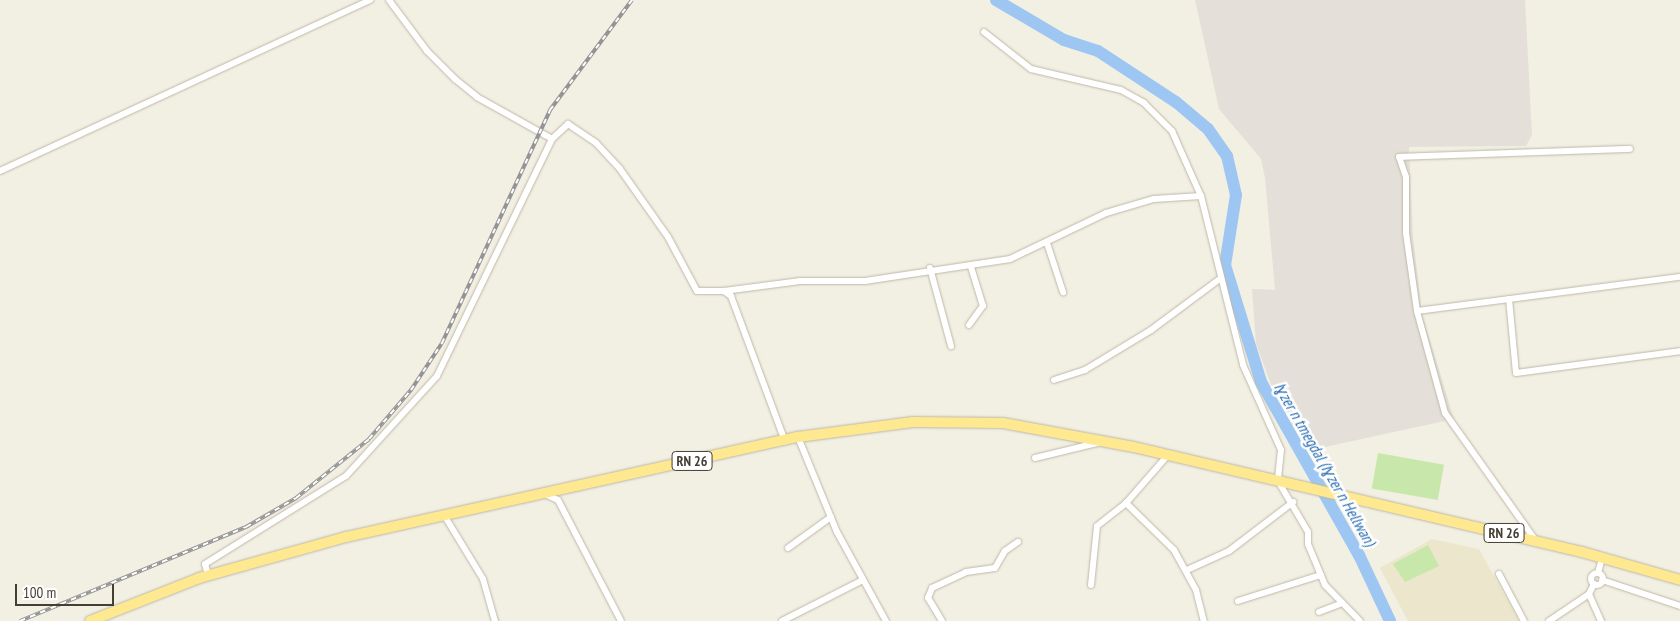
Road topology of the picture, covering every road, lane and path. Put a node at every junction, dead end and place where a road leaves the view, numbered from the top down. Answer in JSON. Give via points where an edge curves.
{"nodes":[{"id":1,"x":370,"y":0,"type":"edge"},
{"id":2,"x":389,"y":0,"type":"edge"},
{"id":3,"x":984,"y":32,"type":"dead end"},
{"id":4,"x":552,"y":139,"type":"junction"},
{"id":5,"x":1630,"y":149,"type":"dead end"},
{"id":6,"x":0,"y":171,"type":"edge"},
{"id":7,"x":1201,"y":196,"type":"junction"},
{"id":8,"x":1047,"y":244,"type":"junction"},
{"id":9,"x":971,"y":267,"type":"junction"},
{"id":10,"x":930,"y":268,"type":"junction"},
{"id":11,"x":1680,"y":277,"type":"edge"},
{"id":12,"x":1221,"y":278,"type":"junction"},
{"id":13,"x":724,"y":291,"type":"junction"},
{"id":14,"x":1063,"y":292,"type":"dead end"},
{"id":15,"x":1509,"y":299,"type":"junction"},
{"id":16,"x":1417,"y":311,"type":"junction"},
{"id":17,"x":969,"y":325,"type":"dead end"},
{"id":18,"x":951,"y":346,"type":"dead end"},
{"id":19,"x":1680,"y":351,"type":"edge"},
{"id":20,"x":1054,"y":380,"type":"dead end"},
{"id":21,"x":798,"y":437,"type":"junction"},
{"id":22,"x":785,"y":441,"type":"junction"},
{"id":23,"x":1104,"y":441,"type":"junction"},
{"id":24,"x":1168,"y":455,"type":"junction"},
{"id":25,"x":1035,"y":458,"type":"dead end"},
{"id":26,"x":1278,"y":481,"type":"junction"},
{"id":27,"x":544,"y":494,"type":"junction"},
{"id":28,"x":1293,"y":502,"type":"junction"},
{"id":29,"x":1126,"y":504,"type":"junction"},
{"id":30,"x":444,"y":515,"type":"junction"},
{"id":31,"x":831,"y":517,"type":"junction"},
{"id":32,"x":1536,"y":541,"type":"junction"},
{"id":33,"x":1018,"y":542,"type":"dead end"},
{"id":34,"x":788,"y":548,"type":"dead end"},
{"id":35,"x":1602,"y":558,"type":"junction"},
{"id":36,"x":1187,"y":570,"type":"junction"},
{"id":37,"x":1598,"y":573,"type":"junction"},
{"id":38,"x":1499,"y":574,"type":"dead end"},
{"id":39,"x":1321,"y":575,"type":"junction"},
{"id":40,"x":208,"y":576,"type":"junction"},
{"id":41,"x":1602,"y":580,"type":"junction"},
{"id":42,"x":1680,"y":580,"type":"edge"},
{"id":43,"x":861,"y":581,"type":"junction"},
{"id":44,"x":1594,"y":584,"type":"junction"},
{"id":45,"x":1091,"y":585,"type":"dead end"},
{"id":46,"x":1589,"y":594,"type":"junction"},
{"id":47,"x":1238,"y":601,"type":"dead end"},
{"id":48,"x":1342,"y":603,"type":"junction"},
{"id":49,"x":1680,"y":606,"type":"edge"},
{"id":50,"x":1319,"y":612,"type":"dead end"},
{"id":51,"x":111,"y":617,"type":"edge"},
{"id":52,"x":90,"y":621,"type":"edge"},
{"id":53,"x":495,"y":621,"type":"edge"},
{"id":54,"x":621,"y":621,"type":"edge"},
{"id":55,"x":782,"y":621,"type":"edge"},
{"id":56,"x":886,"y":621,"type":"edge"},
{"id":57,"x":942,"y":621,"type":"edge"},
{"id":58,"x":1204,"y":621,"type":"edge"},
{"id":59,"x":1360,"y":621,"type":"edge"},
{"id":60,"x":1524,"y":621,"type":"edge"},
{"id":61,"x":1549,"y":621,"type":"edge"},
{"id":62,"x":1601,"y":621,"type":"edge"}],
"edges":[{"from":1,"to":6,"type":"street"},
{"from":2,"to":4,"type":"street","via":[[427,51],[455,79],[477,97]]},
{"from":3,"to":7,"type":"street","via":[[1031,69],[1121,90],[1144,104],[1172,131]]},
{"from":4,"to":13,"type":"street","via":[[568,124],[596,143],[642,198],[698,291]]},
{"from":4,"to":40,"type":"street","via":[[437,376],[346,476],[205,564]]},
{"from":5,"to":16,"type":"street","via":[[1399,157],[1406,178],[1406,233]]},
{"from":7,"to":8,"type":"street","via":[[1154,199],[1106,212]]},
{"from":7,"to":12,"type":"street"},
{"from":8,"to":9,"type":"street","via":[[1010,259]]},
{"from":8,"to":14,"type":"street"},
{"from":9,"to":10,"type":"street"},
{"from":9,"to":17,"type":"street","via":[[983,306]]},
{"from":10,"to":13,"type":"street","via":[[865,281],[800,281]]},
{"from":10,"to":18,"type":"street"},
{"from":11,"to":15,"type":"street"},
{"from":12,"to":20,"type":"street","via":[[1151,330],[1085,370]]},
{"from":12,"to":26,"type":"street","via":[[1243,365],[1281,450]]},
{"from":13,"to":22,"type":"street","via":[[739,312]]},
{"from":15,"to":16,"type":"street"},
{"from":15,"to":19,"type":"street","via":[[1516,373]]},
{"from":16,"to":32,"type":"street","via":[[1444,413]]},
{"from":21,"to":22,"type":"main road","number":"RN 26"},
{"from":21,"to":23,"type":"main road","number":"RN 26","via":[[948,422],[1018,424]]},
{"from":21,"to":31,"type":"street"},
{"from":22,"to":27,"type":"main road","number":"RN 26"},
{"from":23,"to":24,"type":"main road","number":"RN 26"},
{"from":23,"to":25,"type":"street","via":[[1081,450]]},
{"from":24,"to":26,"type":"main road","number":"RN 26"},
{"from":24,"to":29,"type":"street"},
{"from":26,"to":28,"type":"street"},
{"from":26,"to":32,"type":"main road","number":"RN 26"},
{"from":27,"to":30,"type":"main road","number":"RN 26"},
{"from":27,"to":54,"type":"street","via":[[558,500]]},
{"from":28,"to":36,"type":"street","via":[[1229,551]]},
{"from":28,"to":39,"type":"street"},
{"from":29,"to":36,"type":"street","via":[[1165,539]]},
{"from":29,"to":45,"type":"street","via":[[1097,526]]},
{"from":30,"to":40,"type":"main road","number":"RN 26"},
{"from":30,"to":53,"type":"street","via":[[483,579]]},
{"from":31,"to":34,"type":"street"},
{"from":31,"to":43,"type":"street"},
{"from":32,"to":35,"type":"main road","number":"RN 26"},
{"from":33,"to":57,"type":"street","via":[[1005,551],[995,568],[966,572],[932,588],[928,598]]},
{"from":35,"to":37,"type":"street"},
{"from":35,"to":42,"type":"main road","number":"RN 26"},
{"from":36,"to":58,"type":"street"},
{"from":37,"to":41,"type":"street"},
{"from":37,"to":44,"type":"street","via":[[1592,576]]},
{"from":38,"to":60,"type":"street"},
{"from":39,"to":47,"type":"street"},
{"from":39,"to":48,"type":"street"},
{"from":40,"to":51,"type":"main road","number":"RN 26"},
{"from":41,"to":44,"type":"street"},
{"from":41,"to":49,"type":"street"},
{"from":43,"to":55,"type":"street"},
{"from":43,"to":56,"type":"street"},
{"from":44,"to":46,"type":"street"},
{"from":46,"to":61,"type":"street"},
{"from":46,"to":62,"type":"street"},
{"from":48,"to":50,"type":"street"},
{"from":48,"to":59,"type":"street"},
{"from":51,"to":52,"type":"main road","number":"RN 26"}]}
